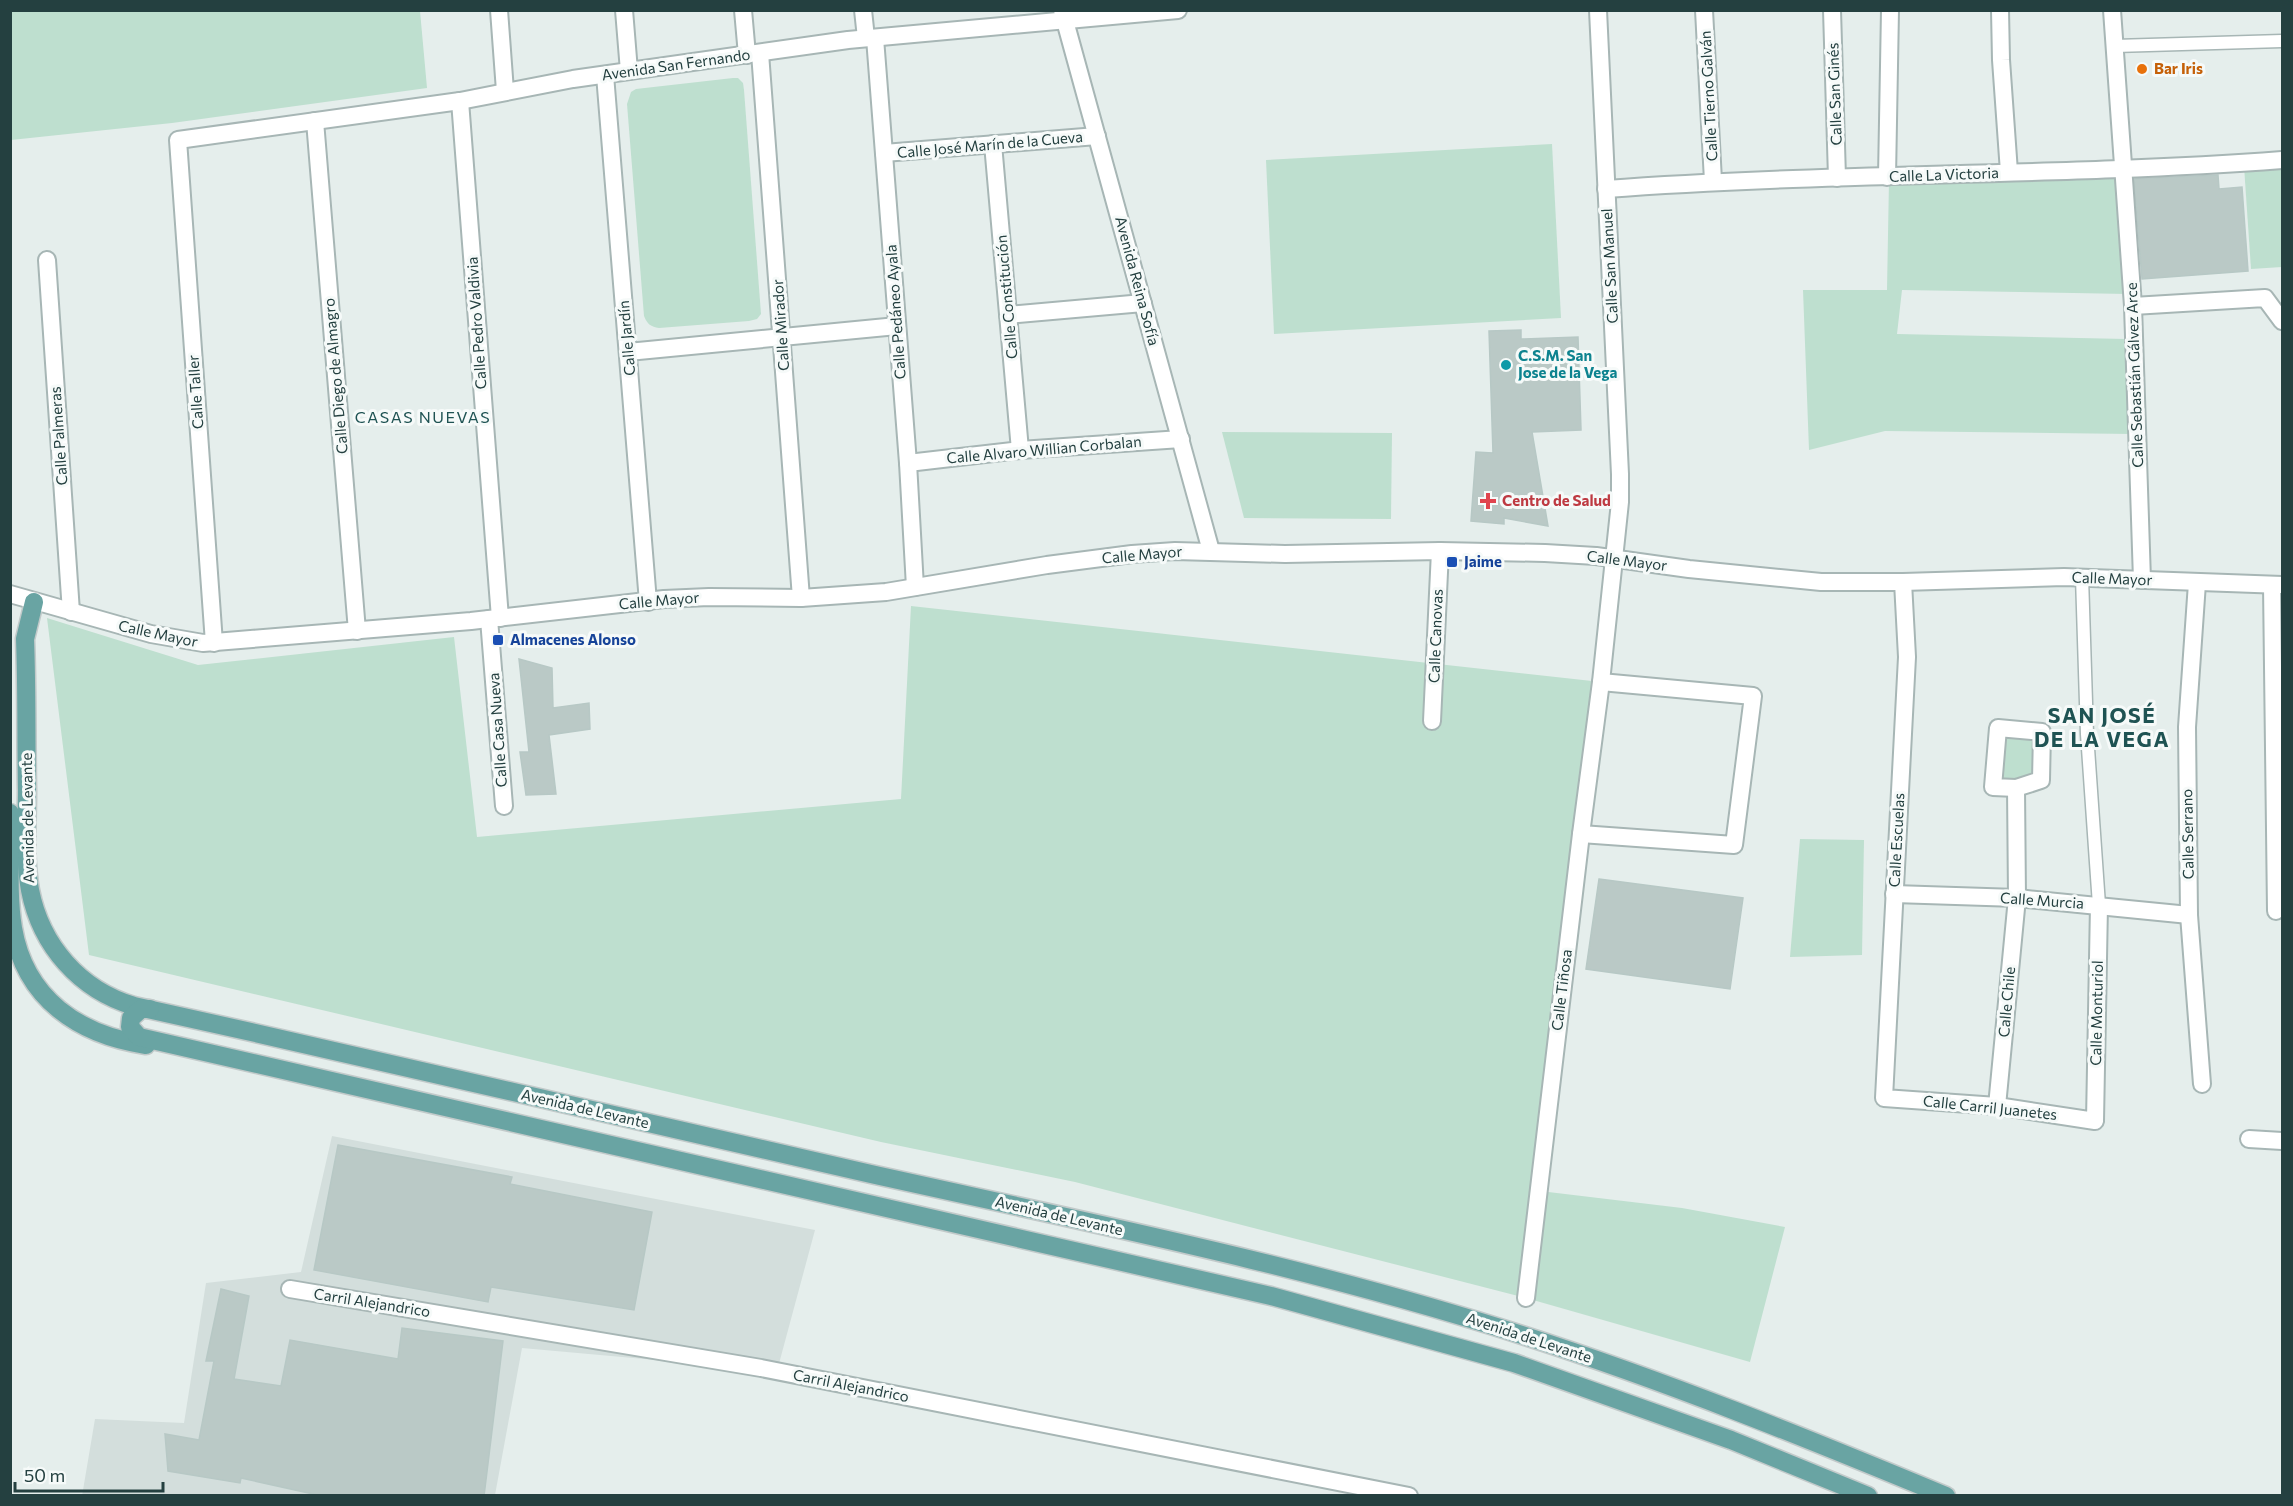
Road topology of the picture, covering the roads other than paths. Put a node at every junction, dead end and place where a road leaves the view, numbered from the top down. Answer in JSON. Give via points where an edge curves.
{"nodes":[{"id":1,"x":499,"y":10,"type":"edge"},
{"id":2,"x":624,"y":10,"type":"edge"},
{"id":3,"x":743,"y":10,"type":"edge"},
{"id":4,"x":863,"y":10,"type":"edge"},
{"id":5,"x":1178,"y":10,"type":"edge"},
{"id":6,"x":1598,"y":10,"type":"edge"},
{"id":7,"x":1704,"y":10,"type":"edge"},
{"id":8,"x":1832,"y":10,"type":"edge"},
{"id":9,"x":1890,"y":10,"type":"edge"},
{"id":10,"x":2000,"y":10,"type":"edge"},
{"id":11,"x":2112,"y":10,"type":"edge"},
{"id":12,"x":1064,"y":16,"type":"edge"},
{"id":13,"x":871,"y":38,"type":"junction"},
{"id":14,"x":2283,"y":41,"type":"edge"},
{"id":15,"x":2115,"y":46,"type":"junction"},
{"id":16,"x":754,"y":54,"type":"junction"},
{"id":17,"x":629,"y":71,"type":"junction"},
{"id":18,"x":605,"y":75,"type":"junction"},
{"id":19,"x":505,"y":92,"type":"junction"},
{"id":20,"x":460,"y":101,"type":"junction"},
{"id":21,"x":315,"y":121,"type":"junction"},
{"id":22,"x":1097,"y":136,"type":"junction"},
{"id":23,"x":178,"y":140,"type":"joint"},
{"id":24,"x":993,"y":144,"type":"junction"},
{"id":25,"x":884,"y":153,"type":"junction"},
{"id":26,"x":2283,"y":160,"type":"edge"},
{"id":27,"x":2124,"y":170,"type":"junction"},
{"id":28,"x":2009,"y":172,"type":"junction"},
{"id":29,"x":1887,"y":177,"type":"junction"},
{"id":30,"x":1837,"y":178,"type":"junction"},
{"id":31,"x":1713,"y":181,"type":"junction"},
{"id":32,"x":1606,"y":189,"type":"junction"},
{"id":33,"x":46,"y":260,"type":"dead end"},
{"id":34,"x":1143,"y":303,"type":"junction"},
{"id":35,"x":2133,"y":306,"type":"junction"},
{"id":36,"x":1008,"y":315,"type":"junction"},
{"id":37,"x":2283,"y":321,"type":"edge"},
{"id":38,"x":897,"y":326,"type":"junction"},
{"id":39,"x":782,"y":338,"type":"junction"},
{"id":40,"x":628,"y":352,"type":"junction"},
{"id":41,"x":1180,"y":439,"type":"junction"},
{"id":42,"x":1020,"y":450,"type":"junction"},
{"id":43,"x":908,"y":463,"type":"junction"},
{"id":44,"x":1211,"y":551,"type":"junction"},
{"id":45,"x":1440,"y":551,"type":"junction"},
{"id":46,"x":1614,"y":558,"type":"junction"},
{"id":47,"x":2082,"y":577,"type":"junction"},
{"id":48,"x":2142,"y":580,"type":"junction"},
{"id":49,"x":1903,"y":582,"type":"junction"},
{"id":50,"x":2197,"y":583,"type":"junction"},
{"id":51,"x":2277,"y":585,"type":"edge"},
{"id":52,"x":915,"y":587,"type":"junction"},
{"id":53,"x":10,"y":594,"type":"edge"},
{"id":54,"x":801,"y":598,"type":"junction"},
{"id":55,"x":34,"y":602,"type":"junction"},
{"id":56,"x":648,"y":602,"type":"junction"},
{"id":57,"x":71,"y":612,"type":"junction"},
{"id":58,"x":494,"y":618,"type":"junction"},
{"id":59,"x":357,"y":631,"type":"junction"},
{"id":60,"x":214,"y":643,"type":"junction"},
{"id":61,"x":1601,"y":682,"type":"junction"},
{"id":62,"x":1432,"y":721,"type":"dead end"},
{"id":63,"x":2016,"y":788,"type":"dead end"},
{"id":64,"x":504,"y":806,"type":"dead end"},
{"id":65,"x":10,"y":813,"type":"edge"},
{"id":66,"x":1581,"y":834,"type":"junction"},
{"id":67,"x":1894,"y":894,"type":"junction"},
{"id":68,"x":2017,"y":898,"type":"junction"},
{"id":69,"x":2098,"y":905,"type":"junction"},
{"id":70,"x":2276,"y":910,"type":"dead end"},
{"id":71,"x":2189,"y":915,"type":"junction"},
{"id":72,"x":150,"y":1010,"type":"junction"},
{"id":73,"x":228,"y":1058,"type":"junction"},
{"id":74,"x":2202,"y":1084,"type":"dead end"},
{"id":75,"x":1884,"y":1098,"type":"joint"},
{"id":76,"x":1997,"y":1106,"type":"junction"},
{"id":77,"x":2095,"y":1121,"type":"joint"},
{"id":78,"x":2249,"y":1138,"type":"dead end"},
{"id":79,"x":2283,"y":1141,"type":"edge"},
{"id":80,"x":290,"y":1289,"type":"dead end"},
{"id":81,"x":1526,"y":1298,"type":"dead end"},
{"id":82,"x":1409,"y":1496,"type":"edge"},
{"id":83,"x":1868,"y":1496,"type":"edge"},
{"id":84,"x":1946,"y":1496,"type":"edge"}],
"edges":[{"from":1,"to":19,"type":"street"},
{"from":2,"to":17,"type":"street"},
{"from":3,"to":16,"type":"street","name":"Calle Mirador"},
{"from":4,"to":13,"type":"street","name":"Calle Pedáneo Ayala"},
{"from":5,"to":12,"type":"street","name":"Avenida San Fernando"},
{"from":6,"to":32,"type":"street","name":"Calle San Manuel"},
{"from":7,"to":31,"type":"street","name":"Calle Tierno Galván"},
{"from":8,"to":30,"type":"street","name":"Calle San Ginés"},
{"from":9,"to":29,"type":"street"},
{"from":10,"to":28,"type":"street"},
{"from":11,"to":15,"type":"street","name":"Calle Sebastián Gálvez Arce"},
{"from":12,"to":13,"type":"street","name":"Avenida San Fernando"},
{"from":12,"to":22,"type":"street","name":"Avenida Reina Sofía"},
{"from":13,"to":16,"type":"street","name":"Avenida San Fernando"},
{"from":13,"to":25,"type":"street","name":"Calle Pedáneo Ayala"},
{"from":14,"to":15,"type":"street"},
{"from":15,"to":27,"type":"street","name":"Calle Sebastián Gálvez Arce"},
{"from":16,"to":17,"type":"street","name":"Avenida San Fernando"},
{"from":16,"to":39,"type":"street","name":"Calle Mirador"},
{"from":17,"to":18,"type":"street","name":"Avenida San Fernando"},
{"from":18,"to":19,"type":"street","name":"Avenida San Fernando"},
{"from":18,"to":40,"type":"street","name":"Calle Jardín"},
{"from":19,"to":20,"type":"street","name":"Avenida San Fernando"},
{"from":20,"to":21,"type":"street","name":"Avenida San Fernando"},
{"from":20,"to":58,"type":"street","name":"Calle Pedro Valdivia"},
{"from":21,"to":23,"type":"street","name":"Avenida San Fernando"},
{"from":21,"to":59,"type":"street","name":"Calle Diego de Almagro"},
{"from":22,"to":24,"type":"street","name":"Calle José Marín de la Cueva"},
{"from":22,"to":34,"type":"street","name":"Avenida Reina Sofía"},
{"from":23,"to":60,"type":"street","name":"Calle Taller"},
{"from":24,"to":25,"type":"street","name":"Calle José Marín de la Cueva"},
{"from":24,"to":36,"type":"street","name":"Calle Constitución"},
{"from":25,"to":38,"type":"street","name":"Calle Pedáneo Ayala"},
{"from":26,"to":27,"type":"street","name":"Calle La Victoria"},
{"from":27,"to":28,"type":"street","name":"Calle La Victoria"},
{"from":27,"to":35,"type":"street","name":"Calle Sebastián Gálvez Arce"},
{"from":28,"to":29,"type":"street","name":"Calle La Victoria"},
{"from":29,"to":30,"type":"street","name":"Calle La Victoria"},
{"from":30,"to":31,"type":"street","name":"Calle La Victoria"},
{"from":31,"to":32,"type":"street","name":"Calle La Victoria"},
{"from":32,"to":46,"type":"street","name":"Calle San Manuel","via":[[1620,474]]},
{"from":33,"to":57,"type":"street","name":"Calle Palmeras"},
{"from":34,"to":36,"type":"street"},
{"from":34,"to":41,"type":"street","name":"Avenida Reina Sofía"},
{"from":35,"to":37,"type":"street","via":[[2265,298]]},
{"from":35,"to":48,"type":"street","name":"Calle Sebastián Gálvez Arce"},
{"from":36,"to":42,"type":"street","name":"Calle Constitución"},
{"from":38,"to":39,"type":"street"},
{"from":38,"to":43,"type":"street","name":"Calle Pedáneo Ayala"},
{"from":39,"to":40,"type":"street"},
{"from":39,"to":54,"type":"street","name":"Calle Mirador"},
{"from":40,"to":56,"type":"street","name":"Calle Jardín"},
{"from":41,"to":42,"type":"street","name":"Calle Alvaro Willian Corbalan"},
{"from":41,"to":44,"type":"street","name":"Avenida Reina Sofía"},
{"from":42,"to":43,"type":"street","name":"Calle Alvaro Willian Corbalan"},
{"from":43,"to":52,"type":"street","name":"Calle Pedáneo Ayala"},
{"from":44,"to":45,"type":"street","name":"Calle Mayor"},
{"from":44,"to":52,"type":"street","name":"Calle Mayor","via":[[1132,554]]},
{"from":45,"to":46,"type":"street","name":"Calle Mayor"},
{"from":45,"to":62,"type":"street","name":"Calle Canovas"},
{"from":46,"to":49,"type":"street","name":"Calle Mayor","via":[[1800,581]]},
{"from":46,"to":61,"type":"street","name":"Calle San Manuel"},
{"from":47,"to":48,"type":"street","name":"Calle Mayor"},
{"from":47,"to":49,"type":"street","name":"Calle Mayor"},
{"from":47,"to":69,"type":"street"},
{"from":48,"to":50,"type":"street","name":"Calle Mayor"},
{"from":49,"to":67,"type":"street","name":"Calle Escuelas","via":[[1907,657]]},
{"from":50,"to":51,"type":"street","name":"Calle Mayor"},
{"from":50,"to":71,"type":"street","name":"Calle Serrano","via":[[2187,727]]},
{"from":51,"to":70,"type":"street"},
{"from":52,"to":54,"type":"street","name":"Calle Mayor"},
{"from":53,"to":55,"type":"street","name":"Calle Mayor"},
{"from":54,"to":56,"type":"street","name":"Calle Mayor","via":[[709,597]]},
{"from":55,"to":57,"type":"street","name":"Calle Mayor"},
{"from":55,"to":72,"type":"main road","name":"Avenida de Levante","via":[[26,639],[28,866],[35,909],[49,940],[76,974],[110,997]]},
{"from":56,"to":58,"type":"street","name":"Calle Mayor"},
{"from":57,"to":60,"type":"street","name":"Calle Mayor","via":[[177,640]]},
{"from":58,"to":59,"type":"street","name":"Calle Mayor"},
{"from":58,"to":64,"type":"street","name":"Calle Casa Nueva"},
{"from":59,"to":60,"type":"street","name":"Calle Mayor"},
{"from":61,"to":66,"type":"street","name":"Calle Tiñosa"},
{"from":61,"to":66,"type":"street","via":[[1753,696],[1734,846]]},
{"from":63,"to":68,"type":"street","name":"Calle Chile"},
{"from":65,"to":73,"type":"main road","name":"Avenida de Levante","via":[[13,929],[25,965],[48,1000],[77,1023],[110,1038]]},
{"from":66,"to":81,"type":"street","name":"Calle Tiñosa"},
{"from":67,"to":68,"type":"street","name":"Calle Murcia"},
{"from":67,"to":75,"type":"street","name":"Calle Escuelas"},
{"from":68,"to":69,"type":"street","name":"Calle Murcia"},
{"from":68,"to":76,"type":"street","name":"Calle Chile"},
{"from":69,"to":71,"type":"street","name":"Calle Murcia"},
{"from":69,"to":77,"type":"street","name":"Calle Monturiol"},
{"from":71,"to":74,"type":"street","name":"Calle Serrano"},
{"from":72,"to":73,"type":"main road","name":"Avenida de Levante","via":[[141,1009],[131,1018],[130,1027],[139,1037]]},
{"from":72,"to":84,"type":"main road","name":"Avenida de Levante","via":[[1036,1210],[1400,1299],[1639,1374]]},
{"from":73,"to":83,"type":"main road","name":"Avenida de Levante","via":[[1271,1296],[1514,1363],[1720,1436]]},
{"from":75,"to":76,"type":"street","name":"Calle Carril Juanetes"},
{"from":76,"to":77,"type":"street","name":"Calle Carril Juanetes"},
{"from":78,"to":79,"type":"street"},
{"from":80,"to":82,"type":"street","name":"Carril Alejandrico","via":[[761,1368]]}]}
